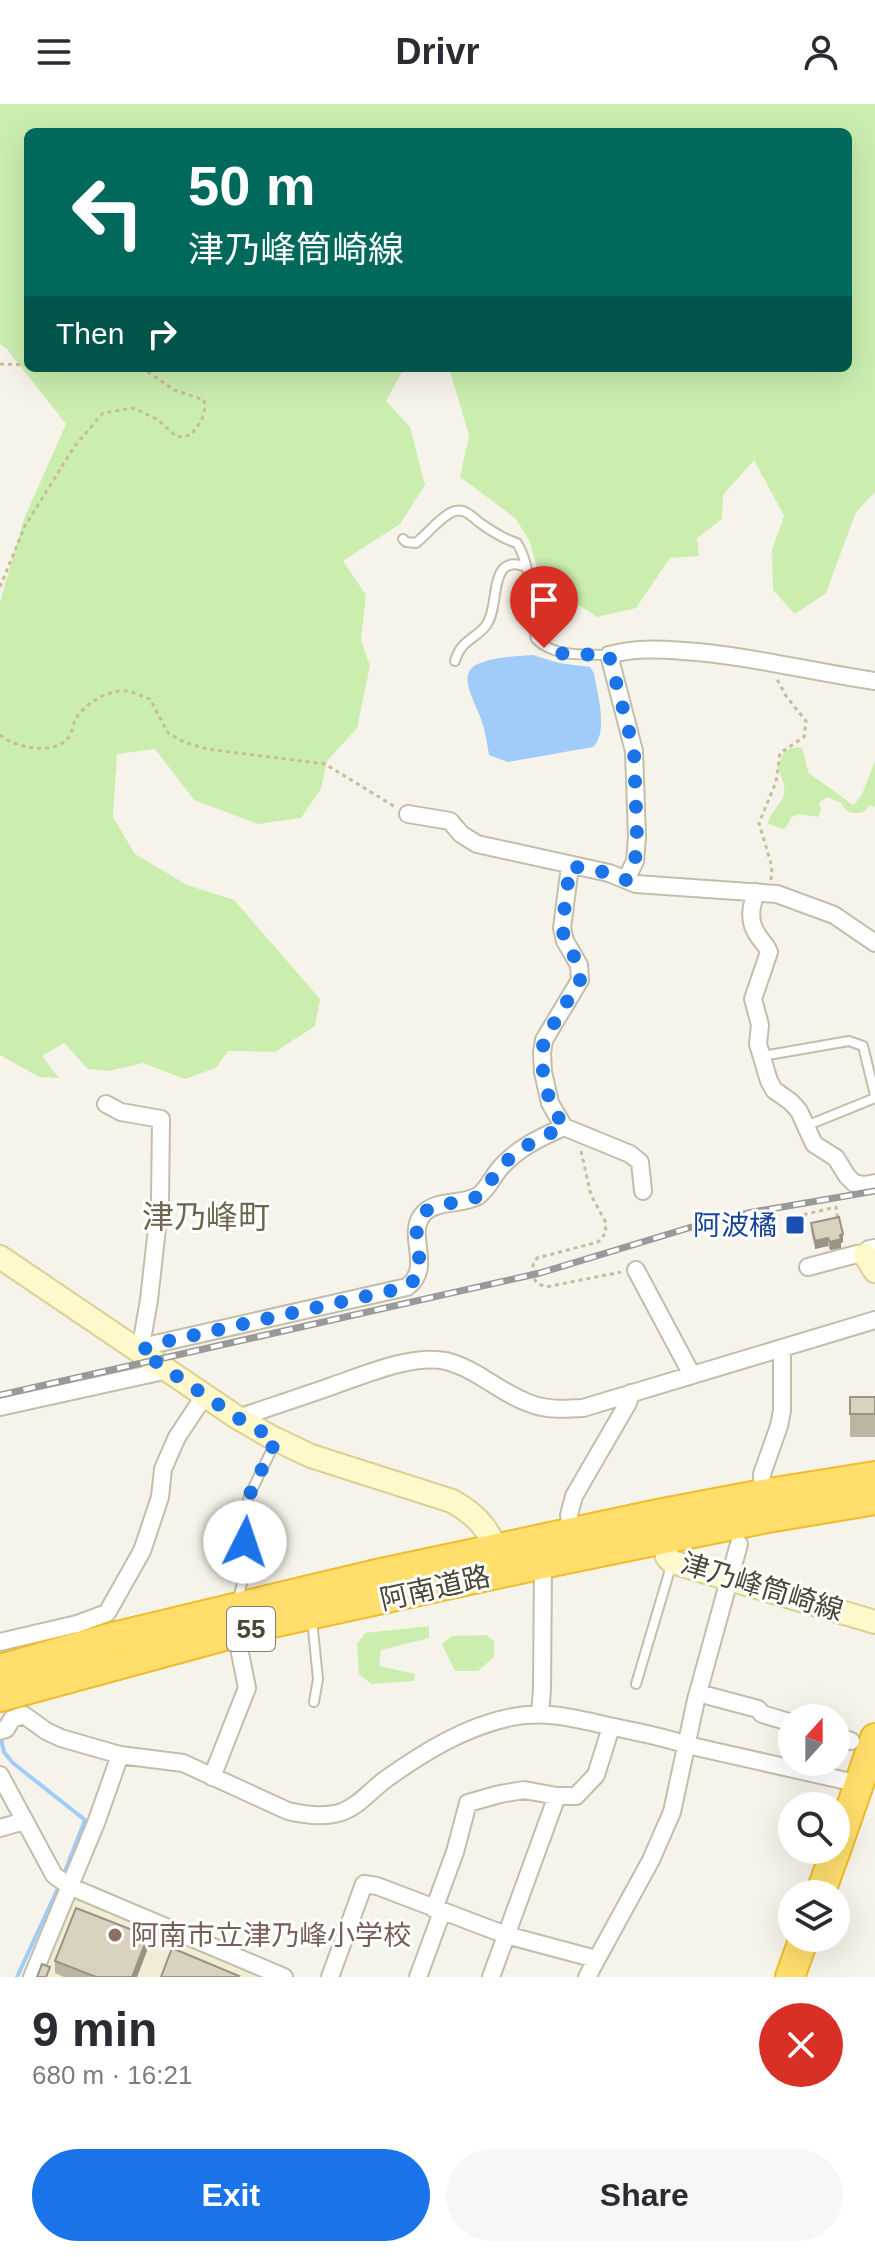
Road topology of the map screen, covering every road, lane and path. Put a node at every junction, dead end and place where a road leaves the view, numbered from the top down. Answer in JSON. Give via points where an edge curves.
{"nodes":[{"id":1,"x":0,"y":364,"type":"edge"},
{"id":2,"x":24,"y":365,"type":"edge"},
{"id":3,"x":148,"y":372,"type":"edge"},
{"id":4,"x":403,"y":539,"type":"dead end"},
{"id":5,"x":526,"y":567,"type":"junction"},
{"id":6,"x":0,"y":587,"type":"edge"},
{"id":7,"x":609,"y":655,"type":"junction"},
{"id":8,"x":455,"y":661,"type":"dead end"},
{"id":9,"x":768,"y":662,"type":"junction"},
{"id":10,"x":875,"y":681,"type":"edge"},
{"id":11,"x":0,"y":735,"type":"edge"},
{"id":12,"x":408,"y":814,"type":"joint"},
{"id":13,"x":570,"y":866,"type":"junction"},
{"id":14,"x":626,"y":880,"type":"junction"},
{"id":15,"x":763,"y":893,"type":"junction"},
{"id":16,"x":875,"y":943,"type":"edge"},
{"id":17,"x":762,"y":1056,"type":"junction"},
{"id":18,"x":875,"y":1096,"type":"edge"},
{"id":19,"x":106,"y":1104,"type":"dead end"},
{"id":20,"x":806,"y":1126,"type":"junction"},
{"id":21,"x":570,"y":1130,"type":"junction"},
{"id":22,"x":875,"y":1183,"type":"edge"},
{"id":23,"x":643,"y":1191,"type":"dead end"},
{"id":24,"x":797,"y":1214,"type":"dead end"},
{"id":25,"x":836,"y":1226,"type":"edge"},
{"id":26,"x":0,"y":1257,"type":"edge"},
{"id":27,"x":872,"y":1258,"type":"edge"},
{"id":28,"x":808,"y":1267,"type":"dead end"},
{"id":29,"x":636,"y":1270,"type":"joint"},
{"id":30,"x":875,"y":1320,"type":"edge"},
{"id":31,"x":782,"y":1349,"type":"junction"},
{"id":32,"x":140,"y":1351,"type":"junction"},
{"id":33,"x":168,"y":1370,"type":"junction"},
{"id":34,"x":692,"y":1375,"type":"junction"},
{"id":35,"x":631,"y":1393,"type":"junction"},
{"id":36,"x":205,"y":1395,"type":"junction"},
{"id":37,"x":0,"y":1407,"type":"edge"},
{"id":38,"x":238,"y":1418,"type":"junction"},
{"id":39,"x":276,"y":1440,"type":"junction"},
{"id":40,"x":875,"y":1476,"type":"edge"},
{"id":41,"x":763,"y":1494,"type":"junction"},
{"id":42,"x":875,"y":1500,"type":"edge"},
{"id":43,"x":572,"y":1534,"type":"junction"},
{"id":44,"x":739,"y":1544,"type":"dead end"},
{"id":45,"x":668,"y":1551,"type":"junction"},
{"id":46,"x":500,"y":1560,"type":"junction"},
{"id":47,"x":543,"y":1563,"type":"junction"},
{"id":48,"x":727,"y":1579,"type":"junction"},
{"id":49,"x":311,"y":1615,"type":"junction"},
{"id":50,"x":237,"y":1620,"type":"junction"},
{"id":51,"x":875,"y":1622,"type":"edge"},
{"id":52,"x":110,"y":1625,"type":"junction"},
{"id":53,"x":0,"y":1642,"type":"edge"},
{"id":54,"x":0,"y":1669,"type":"edge"},
{"id":55,"x":636,"y":1684,"type":"dead end"},
{"id":56,"x":698,"y":1693,"type":"junction"},
{"id":57,"x":0,"y":1697,"type":"edge"},
{"id":58,"x":314,"y":1702,"type":"dead end"},
{"id":59,"x":540,"y":1714,"type":"junction"},
{"id":60,"x":778,"y":1719,"type":"edge"},
{"id":61,"x":611,"y":1727,"type":"junction"},
{"id":62,"x":1,"y":1731,"type":"edge"},
{"id":63,"x":854,"y":1738,"type":"edge"},
{"id":64,"x":687,"y":1745,"type":"junction"},
{"id":65,"x":120,"y":1755,"type":"junction"},
{"id":66,"x":0,"y":1775,"type":"edge"},
{"id":67,"x":212,"y":1777,"type":"junction"},
{"id":68,"x":868,"y":1786,"type":"edge"},
{"id":69,"x":557,"y":1796,"type":"junction"},
{"id":70,"x":24,"y":1821,"type":"junction"},
{"id":71,"x":850,"y":1822,"type":"edge"},
{"id":72,"x":0,"y":1828,"type":"edge"},
{"id":73,"x":63,"y":1881,"type":"junction"},
{"id":74,"x":438,"y":1910,"type":"junction"},
{"id":75,"x":506,"y":1935,"type":"junction"},
{"id":76,"x":799,"y":1952,"type":"edge"},
{"id":77,"x":596,"y":1959,"type":"junction"},
{"id":78,"x":32,"y":1977,"type":"edge"},
{"id":79,"x":284,"y":1977,"type":"edge"},
{"id":80,"x":330,"y":1977,"type":"edge"},
{"id":81,"x":418,"y":1977,"type":"edge"},
{"id":82,"x":491,"y":1977,"type":"edge"},
{"id":83,"x":587,"y":1977,"type":"edge"},
{"id":84,"x":790,"y":1977,"type":"edge"}],
"edges":[{"from":1,"to":2,"type":"path"},
{"from":3,"to":6,"type":"path","via":[[174,390],[204,400],[206,413],[200,422],[191,435],[177,437],[134,408],[103,413],[74,447],[25,526]]},
{"from":4,"to":5,"type":"lane","via":[[416,543],[448,514],[467,511],[517,543]]},
{"from":5,"to":7,"type":"lane","via":[[536,639],[544,648]]},
{"from":5,"to":8,"type":"lane","via":[[505,567],[490,619],[464,642]]},
{"from":7,"to":9,"type":"street","via":[[650,649]]},
{"from":7,"to":14,"type":"street","via":[[636,776],[635,861]]},
{"from":9,"to":10,"type":"street"},
{"from":9,"to":15,"type":"path","via":[[806,721],[804,737],[780,753],[776,782],[759,823],[772,867]]},
{"from":11,"to":12,"type":"path","via":[[29,747],[55,747],[69,737],[76,718],[96,698],[126,691],[150,699],[168,733],[184,742],[325,764]]},
{"from":12,"to":13,"type":"street","via":[[450,821],[477,844]]},
{"from":13,"to":14,"type":"street"},
{"from":13,"to":21,"type":"street","via":[[562,928],[580,980],[544,1040],[542,1053],[550,1103]]},
{"from":14,"to":15,"type":"street"},
{"from":15,"to":16,"type":"street","via":[[834,915]]},
{"from":15,"to":17,"type":"street","via":[[751,910],[755,931],[769,952],[753,999]]},
{"from":17,"to":18,"type":"lane","via":[[858,1043]]},
{"from":17,"to":20,"type":"street","via":[[774,1090],[791,1102]]},
{"from":18,"to":20,"type":"lane"},
{"from":19,"to":32,"type":"street","via":[[161,1119],[160,1201]]},
{"from":20,"to":22,"type":"street","via":[[814,1144],[836,1158],[854,1183]]},
{"from":21,"to":23,"type":"street","via":[[640,1162]]},
{"from":21,"to":29,"type":"path","via":[[606,1233],[598,1242],[537,1258],[531,1275],[546,1287]]},
{"from":21,"to":32,"type":"street","via":[[536,1139],[500,1167],[477,1196],[424,1213],[417,1227],[420,1266],[407,1287]]},
{"from":24,"to":25,"type":"path","via":[[836,1207]]},
{"from":26,"to":32,"type":"main road"},
{"from":27,"to":28,"type":"street","via":[[857,1254]]},
{"from":29,"to":34,"type":"street"},
{"from":30,"to":31,"type":"street"},
{"from":31,"to":34,"type":"street"},
{"from":31,"to":41,"type":"street","via":[[782,1411],[762,1474]]},
{"from":32,"to":33,"type":"main road"},
{"from":33,"to":36,"type":"main road"},
{"from":33,"to":37,"type":"street"},
{"from":34,"to":35,"type":"street"},
{"from":35,"to":38,"type":"street","via":[[583,1408],[555,1409],[534,1405],[445,1361],[420,1360]]},
{"from":35,"to":43,"type":"street","via":[[574,1496]]},
{"from":36,"to":38,"type":"main road"},
{"from":36,"to":52,"type":"street","via":[[163,1469],[160,1497],[142,1551]]},
{"from":38,"to":39,"type":"main road"},
{"from":39,"to":46,"type":"main road","via":[[452,1501],[479,1520]]},
{"from":39,"to":50,"type":"lane","via":[[249,1496],[244,1519],[246,1566]]},
{"from":40,"to":41,"type":"highway","name":"阿南道路","number":"55"},
{"from":41,"to":43,"type":"highway","name":"阿南道路","number":"55"},
{"from":42,"to":45,"type":"highway","name":"阿南道路","number":"55","via":[[762,1519]]},
{"from":43,"to":46,"type":"highway","name":"阿南道路","number":"55"},
{"from":44,"to":48,"type":"street"},
{"from":45,"to":47,"type":"highway","name":"阿南道路","number":"55"},
{"from":45,"to":48,"type":"main road","name":"津乃峰筒崎線"},
{"from":45,"to":55,"type":"lane"},
{"from":46,"to":47,"type":"highway","name":"阿南道路","number":"55"},
{"from":46,"to":49,"type":"highway","name":"阿南道路","number":"55"},
{"from":46,"to":50,"type":"highway","name":"阿南道路","number":"55","via":[[372,1575]]},
{"from":47,"to":59,"type":"street"},
{"from":48,"to":51,"type":"main road","name":"津乃峰筒崎線"},
{"from":48,"to":56,"type":"street"},
{"from":49,"to":50,"type":"highway","name":"阿南道路","number":"55"},
{"from":49,"to":58,"type":"lane","via":[[318,1679]]},
{"from":50,"to":52,"type":"highway","name":"阿南道路","number":"55"},
{"from":50,"to":57,"type":"highway","name":"阿南道路","number":"55"},
{"from":50,"to":67,"type":"street","via":[[247,1688]]},
{"from":52,"to":53,"type":"street","via":[[77,1624]]},
{"from":52,"to":54,"type":"highway","name":"阿南道路","number":"55"},
{"from":56,"to":60,"type":"street"},
{"from":56,"to":64,"type":"street"},
{"from":59,"to":61,"type":"street"},
{"from":59,"to":67,"type":"street","via":[[493,1722],[444,1742],[340,1813],[288,1811]]},
{"from":61,"to":64,"type":"street"},
{"from":61,"to":69,"type":"street","via":[[596,1775],[576,1796]]},
{"from":62,"to":65,"type":"street","via":[[24,1715],[61,1738]]},
{"from":63,"to":68,"type":"highway"},
{"from":64,"to":68,"type":"street"},
{"from":64,"to":77,"type":"street","via":[[672,1812]]},
{"from":65,"to":67,"type":"street","via":[[183,1763]]},
{"from":65,"to":73,"type":"street","via":[[96,1823]]},
{"from":66,"to":70,"type":"street"},
{"from":68,"to":71,"type":"highway"},
{"from":69,"to":74,"type":"street","via":[[524,1790],[468,1803]]},
{"from":69,"to":75,"type":"street"},
{"from":70,"to":72,"type":"street"},
{"from":70,"to":73,"type":"street"},
{"from":73,"to":78,"type":"street"},
{"from":73,"to":79,"type":"street"},
{"from":74,"to":75,"type":"street"},
{"from":74,"to":80,"type":"street","via":[[364,1884]]},
{"from":74,"to":81,"type":"street"},
{"from":75,"to":77,"type":"street"},
{"from":75,"to":82,"type":"street"},
{"from":76,"to":84,"type":"highway"},
{"from":77,"to":83,"type":"street"}]}
